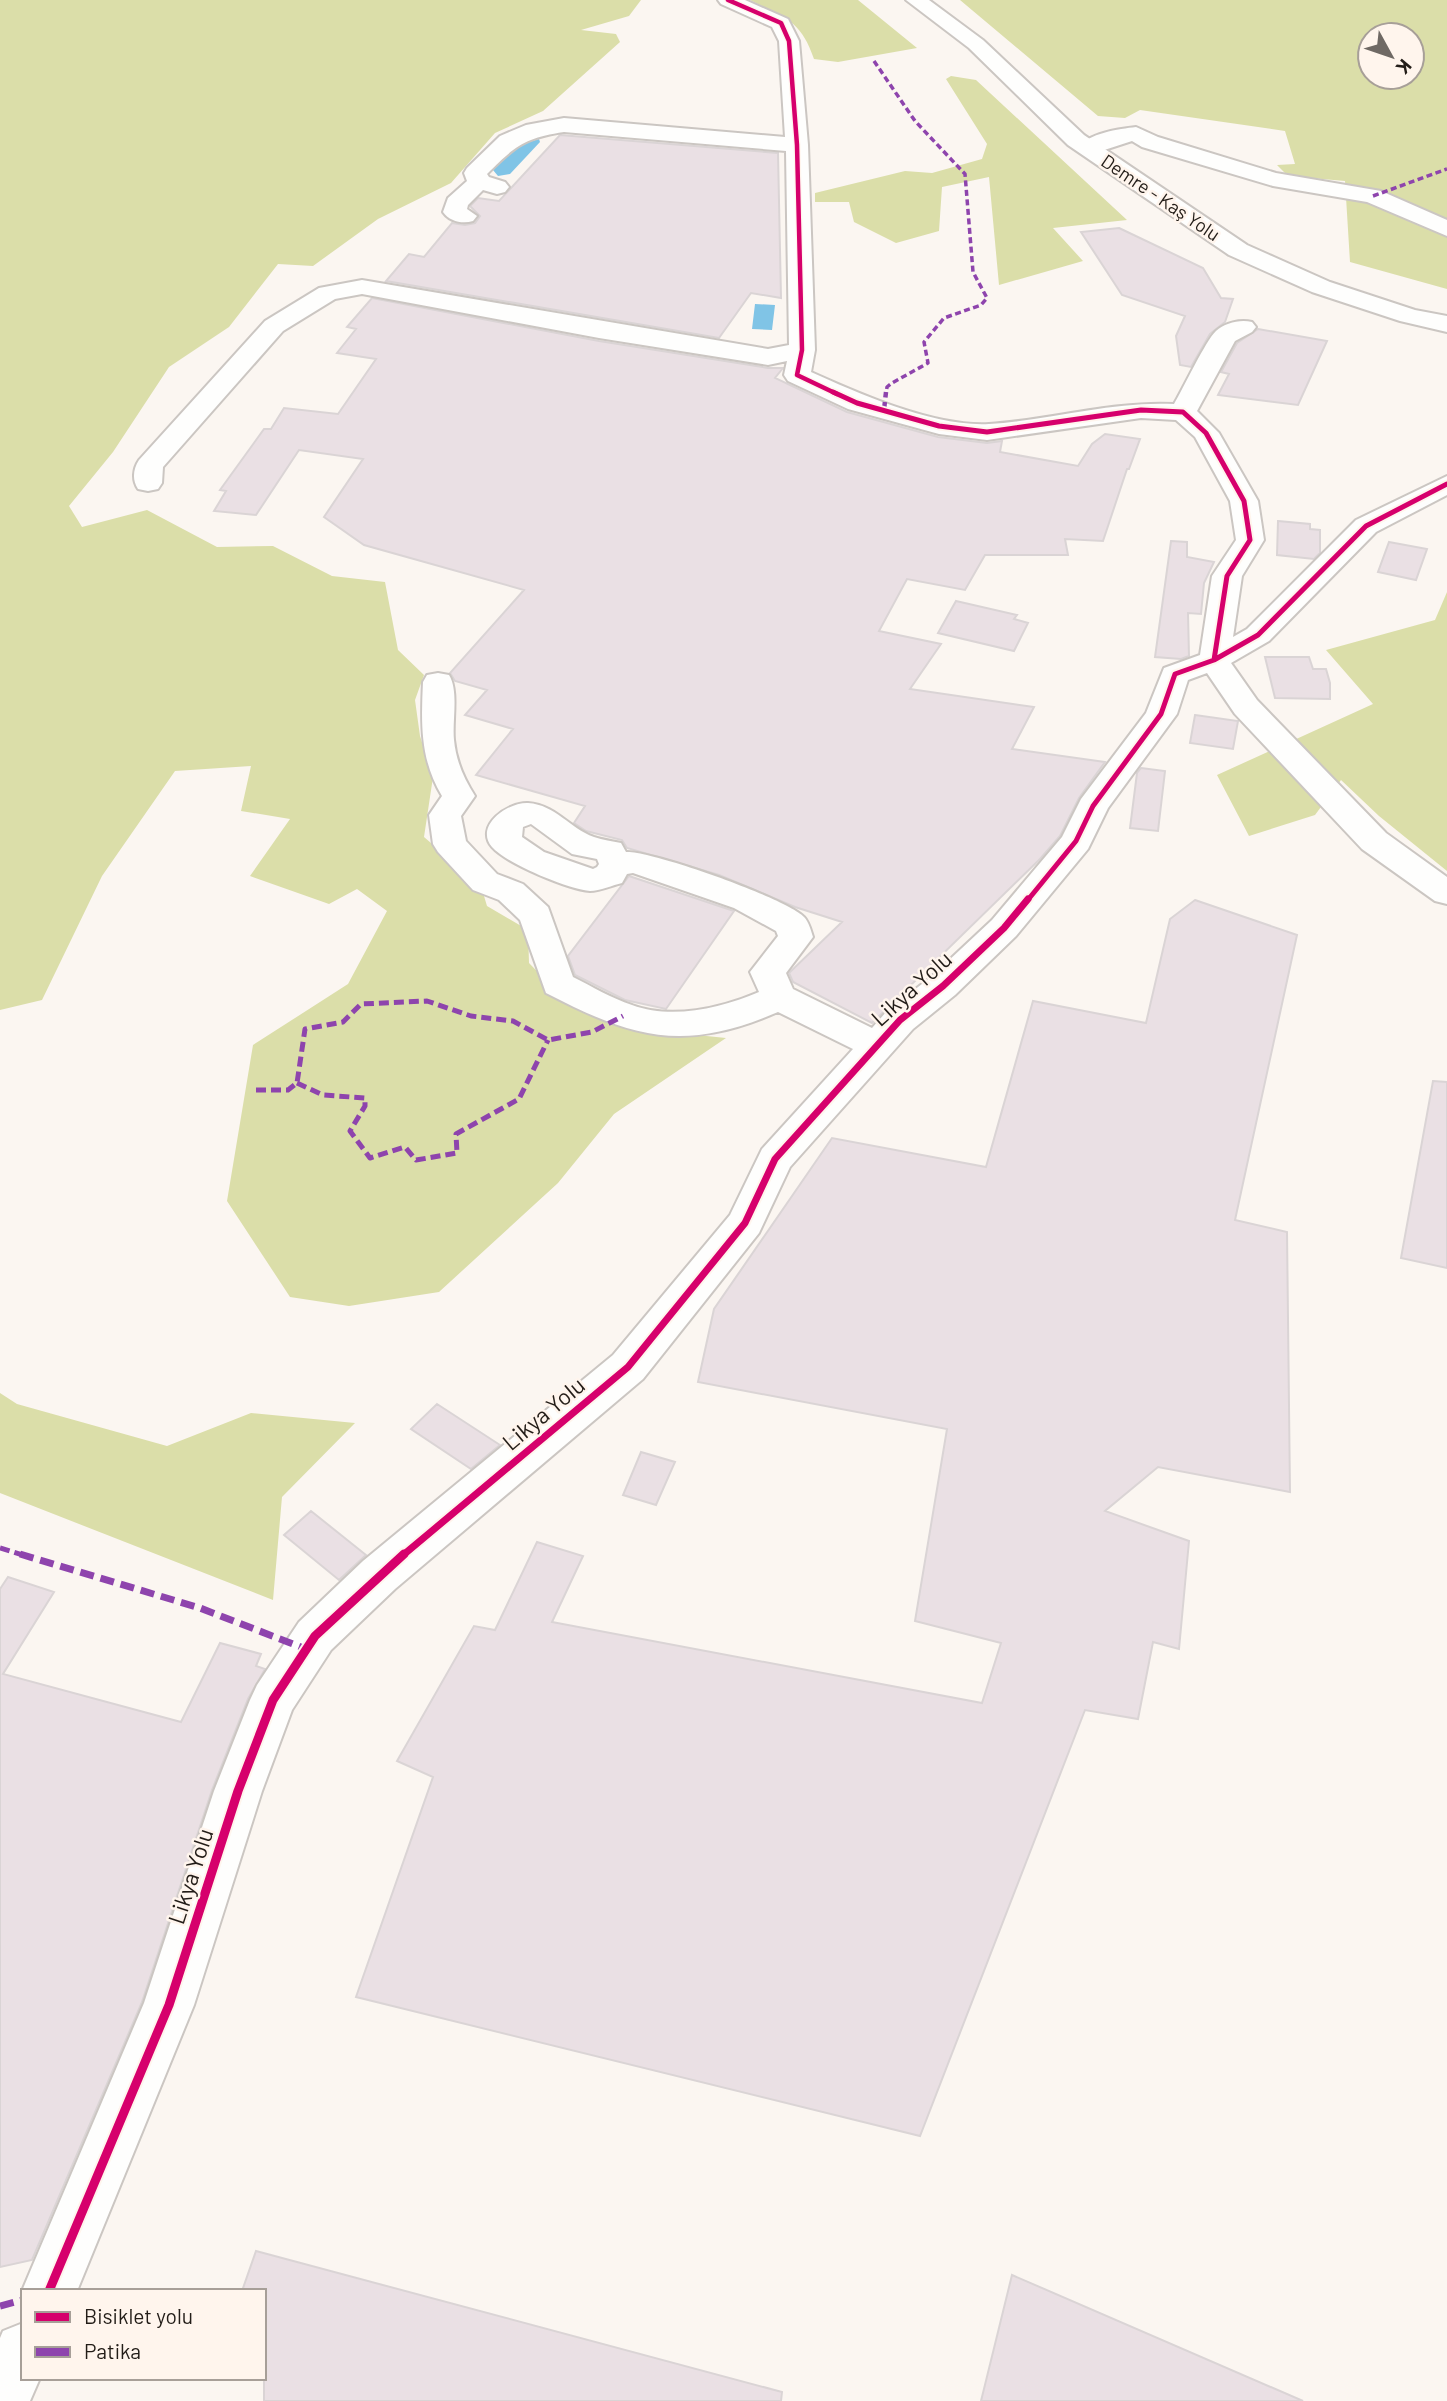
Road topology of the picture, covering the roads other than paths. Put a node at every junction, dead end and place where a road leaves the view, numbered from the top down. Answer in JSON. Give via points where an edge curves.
{"nodes":[{"id":1,"x":728,"y":0,"type":"edge"},
{"id":2,"x":916,"y":0,"type":"edge"},
{"id":3,"x":797,"y":145,"type":"junction"},
{"id":4,"x":1089,"y":148,"type":"junction"},
{"id":5,"x":465,"y":216,"type":"dead end"},
{"id":6,"x":1447,"y":229,"type":"edge"},
{"id":7,"x":1447,"y":324,"type":"edge"},
{"id":8,"x":1243,"y":327,"type":"dead end"},
{"id":9,"x":802,"y":351,"type":"junction"},
{"id":10,"x":1183,"y":412,"type":"junction"},
{"id":11,"x":148,"y":483,"type":"dead end"},
{"id":12,"x":1447,"y":484,"type":"edge"},
{"id":13,"x":1214,"y":660,"type":"junction"},
{"id":14,"x":438,"y":681,"type":"dead end"},
{"id":15,"x":616,"y":864,"type":"dead end"},
{"id":16,"x":1447,"y":893,"type":"edge"},
{"id":17,"x":779,"y":997,"type":"junction"},
{"id":18,"x":877,"y":1045,"type":"junction"},
{"id":19,"x":50,"y":2289,"type":"edge"},
{"id":20,"x":21,"y":2356,"type":"edge"},
{"id":21,"x":1,"y":2401,"type":"edge"}],
"edges":[{"from":1,"to":3,"type":"main road","via":[[781,23],[789,41]]},
{"from":2,"to":4,"type":"main road","name":"Demre - Kaş Yolu","via":[[975,44]]},
{"from":3,"to":5,"type":"main road","via":[[564,125],[534,130],[508,141],[475,173],[488,184],[456,203],[455,212]]},
{"from":3,"to":9,"type":"main road"},
{"from":4,"to":6,"type":"main road","via":[[1136,134],[1273,179],[1373,196]]},
{"from":4,"to":7,"type":"main road","name":"Demre - Kaş Yolu","via":[[1238,250],[1321,287]]},
{"from":8,"to":10,"type":"main road","via":[[1225,335]]},
{"from":9,"to":10,"type":"main road","via":[[797,375],[858,403],[939,426],[987,432],[1141,411]]},
{"from":9,"to":11,"type":"main road","via":[[768,357],[362,286],[328,293],[274,326],[149,466]]},
{"from":10,"to":13,"type":"main road","via":[[1206,433],[1244,501],[1250,540],[1227,576]]},
{"from":12,"to":13,"type":"main road","via":[[1366,526],[1258,635]]},
{"from":13,"to":16,"type":"main road","via":[[1246,707],[1374,841]]},
{"from":13,"to":18,"type":"main road","name":"Likya Yolu","via":[[1175,674],[1161,714],[1093,806],[1076,841],[1004,928]]},
{"from":14,"to":17,"type":"main road","via":[[437,739],[447,780],[459,796],[445,815],[450,844],[485,882],[511,892],[536,915],[558,984],[623,1016],[678,1024],[706,1021]]},
{"from":15,"to":17,"type":"main road","via":[[635,862],[747,900],[791,923],[796,937],[768,972]]},
{"from":17,"to":18,"type":"main road"},
{"from":18,"to":19,"type":"main road","name":"Likya Yolu","via":[[775,1158],[745,1223],[628,1367],[379,1576],[306,1649],[273,1700],[169,2005]]},
{"from":20,"to":21,"type":"main road"}]}
